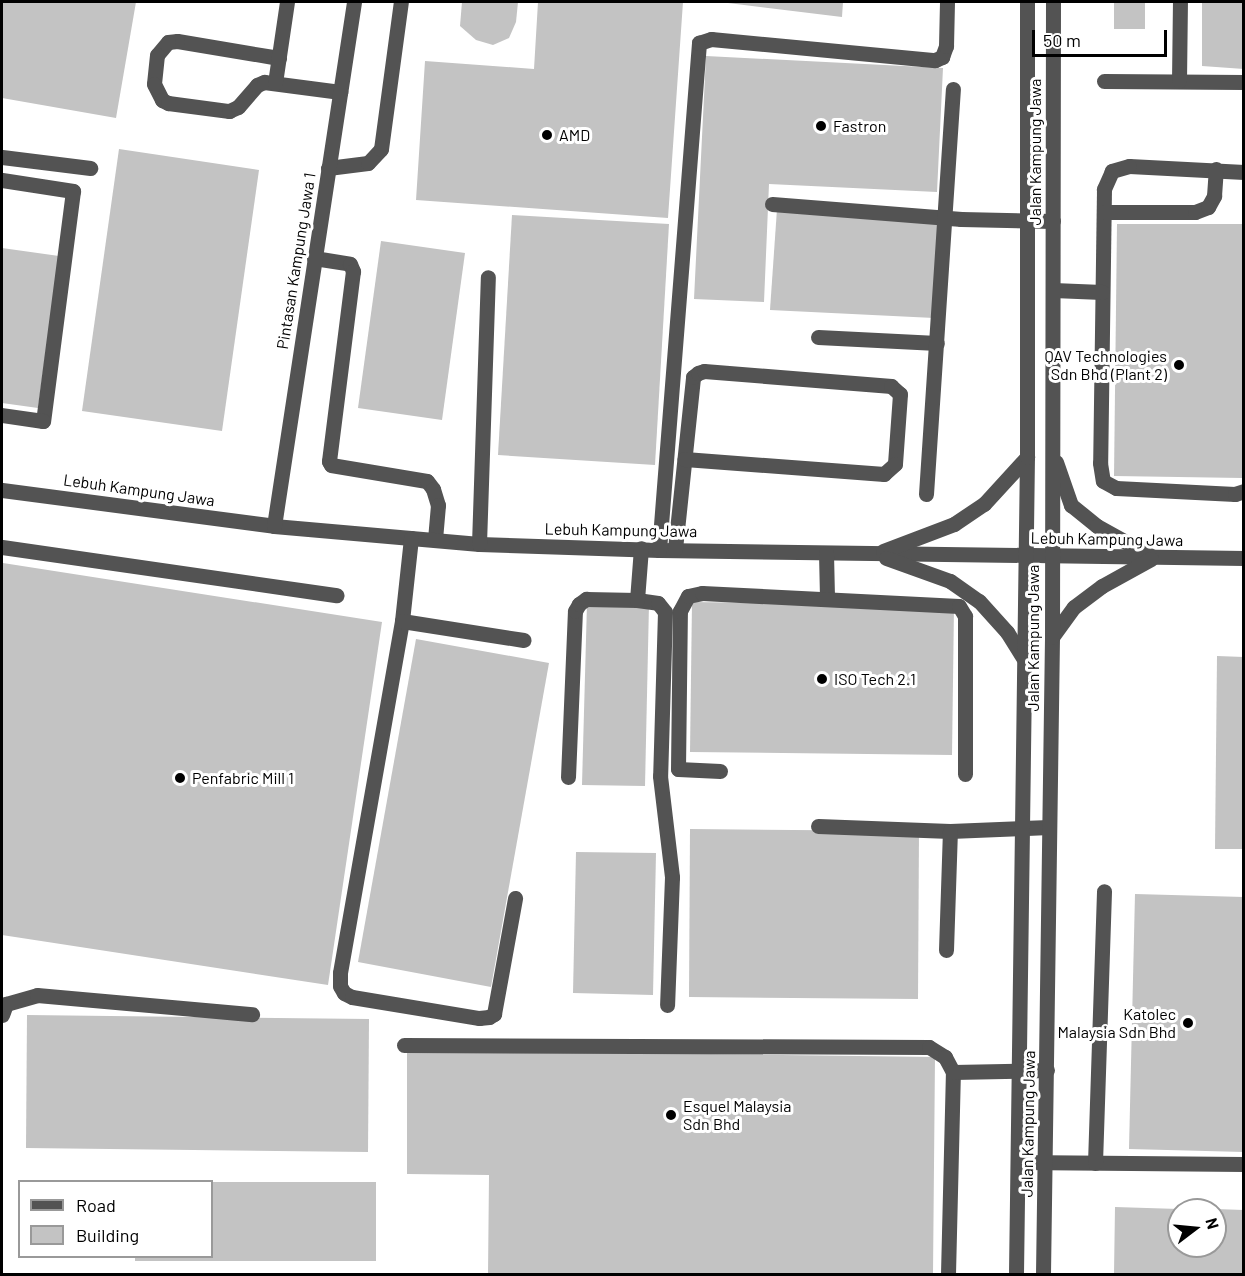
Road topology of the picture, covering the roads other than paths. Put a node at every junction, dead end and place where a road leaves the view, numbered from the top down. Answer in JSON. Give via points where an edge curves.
{"nodes":[{"id":1,"x":287,"y":2,"type":"edge"},
{"id":2,"x":354,"y":2,"type":"edge"},
{"id":3,"x":401,"y":2,"type":"edge"},
{"id":4,"x":947,"y":2,"type":"edge"},
{"id":5,"x":1027,"y":2,"type":"edge"},
{"id":6,"x":1053,"y":2,"type":"edge"},
{"id":7,"x":1180,"y":2,"type":"edge"},
{"id":8,"x":279,"y":58,"type":"junction"},
{"id":9,"x":1104,"y":81,"type":"dead end"},
{"id":10,"x":1179,"y":81,"type":"junction"},
{"id":11,"x":1244,"y":82,"type":"edge"},
{"id":12,"x":275,"y":83,"type":"junction"},
{"id":13,"x":954,"y":89,"type":"dead end"},
{"id":14,"x":340,"y":92,"type":"junction"},
{"id":15,"x":2,"y":157,"type":"edge"},
{"id":16,"x":90,"y":168,"type":"dead end"},
{"id":17,"x":328,"y":168,"type":"junction"},
{"id":18,"x":1216,"y":169,"type":"junction"},
{"id":19,"x":1244,"y":172,"type":"edge"},
{"id":20,"x":2,"y":180,"type":"edge"},
{"id":21,"x":772,"y":204,"type":"dead end"},
{"id":22,"x":1105,"y":212,"type":"junction"},
{"id":23,"x":946,"y":217,"type":"junction"},
{"id":24,"x":1027,"y":221,"type":"junction"},
{"id":25,"x":1053,"y":221,"type":"junction"},
{"id":26,"x":314,"y":258,"type":"junction"},
{"id":27,"x":488,"y":277,"type":"dead end"},
{"id":28,"x":1052,"y":292,"type":"junction"},
{"id":29,"x":1102,"y":292,"type":"junction"},
{"id":30,"x":1027,"y":295,"type":"junction"},
{"id":31,"x":818,"y":337,"type":"dead end"},
{"id":32,"x":937,"y":343,"type":"junction"},
{"id":33,"x":2,"y":415,"type":"edge"},
{"id":34,"x":1052,"y":452,"type":"junction"},
{"id":35,"x":1027,"y":457,"type":"junction"},
{"id":36,"x":685,"y":459,"type":"junction"},
{"id":37,"x":2,"y":490,"type":"edge"},
{"id":38,"x":1244,"y":491,"type":"edge"},
{"id":39,"x":926,"y":494,"type":"dead end"},
{"id":40,"x":274,"y":526,"type":"junction"},
{"id":41,"x":411,"y":538,"type":"junction"},
{"id":42,"x":435,"y":540,"type":"junction"},
{"id":43,"x":479,"y":544,"type":"junction"},
{"id":44,"x":2,"y":547,"type":"edge"},
{"id":45,"x":641,"y":548,"type":"junction"},
{"id":46,"x":675,"y":549,"type":"junction"},
{"id":47,"x":659,"y":550,"type":"junction"},
{"id":48,"x":826,"y":553,"type":"junction"},
{"id":49,"x":875,"y":554,"type":"junction"},
{"id":50,"x":1026,"y":556,"type":"junction"},
{"id":51,"x":1052,"y":556,"type":"junction"},
{"id":52,"x":1154,"y":558,"type":"junction"},
{"id":53,"x":1244,"y":558,"type":"edge"},
{"id":54,"x":337,"y":595,"type":"dead end"},
{"id":55,"x":827,"y":597,"type":"junction"},
{"id":56,"x":637,"y":600,"type":"junction"},
{"id":57,"x":402,"y":621,"type":"junction"},
{"id":58,"x":1052,"y":637,"type":"junction"},
{"id":59,"x":524,"y":639,"type":"dead end"},
{"id":60,"x":1024,"y":659,"type":"junction"},
{"id":61,"x":720,"y":771,"type":"dead end"},
{"id":62,"x":965,"y":774,"type":"dead end"},
{"id":63,"x":568,"y":777,"type":"dead end"},
{"id":64,"x":818,"y":826,"type":"dead end"},
{"id":65,"x":1049,"y":827,"type":"junction"},
{"id":66,"x":1022,"y":829,"type":"junction"},
{"id":67,"x":950,"y":831,"type":"junction"},
{"id":68,"x":1104,"y":891,"type":"dead end"},
{"id":69,"x":515,"y":897,"type":"dead end"},
{"id":70,"x":946,"y":950,"type":"dead end"},
{"id":71,"x":667,"y":1005,"type":"dead end"},
{"id":72,"x":252,"y":1014,"type":"dead end"},
{"id":73,"x":2,"y":1015,"type":"edge"},
{"id":74,"x":404,"y":1045,"type":"dead end"},
{"id":75,"x":1019,"y":1070,"type":"junction"},
{"id":76,"x":1047,"y":1070,"type":"junction"},
{"id":77,"x":953,"y":1072,"type":"junction"},
{"id":78,"x":1018,"y":1162,"type":"junction"},
{"id":79,"x":1045,"y":1163,"type":"junction"},
{"id":80,"x":1095,"y":1163,"type":"junction"},
{"id":81,"x":1244,"y":1164,"type":"edge"},
{"id":82,"x":948,"y":1275,"type":"edge"},
{"id":83,"x":1016,"y":1275,"type":"edge"},
{"id":84,"x":1043,"y":1275,"type":"edge"}],
"edges":[{"from":1,"to":8,"type":"street"},
{"from":2,"to":14,"type":"street","name":"Pintasan Kampung Jawa 1"},
{"from":3,"to":17,"type":"street","via":[[381,149],[368,163]]},
{"from":4,"to":47,"type":"street","via":[[946,46],[942,57],[935,60],[711,39],[699,43]]},
{"from":5,"to":24,"type":"street","name":"Jalan Kampung Jawa"},
{"from":6,"to":25,"type":"street","name":"Jalan Kampung Jawa"},
{"from":7,"to":10,"type":"street"},
{"from":8,"to":12,"type":"street"},
{"from":8,"to":12,"type":"street","via":[[168,42],[157,55],[154,84],[162,100],[168,103],[229,111],[238,107],[257,85]]},
{"from":9,"to":10,"type":"street"},
{"from":10,"to":11,"type":"street"},
{"from":12,"to":14,"type":"street"},
{"from":13,"to":23,"type":"street"},
{"from":14,"to":17,"type":"street","name":"Pintasan Kampung Jawa 1"},
{"from":15,"to":16,"type":"street"},
{"from":17,"to":26,"type":"street","name":"Pintasan Kampung Jawa 1"},
{"from":18,"to":19,"type":"street"},
{"from":18,"to":22,"type":"street","via":[[1214,196],[1208,207],[1195,212]]},
{"from":18,"to":22,"type":"street","via":[[1129,166],[1112,171],[1104,189]]},
{"from":20,"to":33,"type":"street","via":[[73,191],[43,421]]},
{"from":21,"to":23,"type":"street"},
{"from":22,"to":29,"type":"street"},
{"from":23,"to":24,"type":"street"},
{"from":23,"to":32,"type":"street"},
{"from":24,"to":25,"type":"street"},
{"from":24,"to":30,"type":"street","name":"Jalan Kampung Jawa"},
{"from":25,"to":28,"type":"street","name":"Jalan Kampung Jawa"},
{"from":26,"to":40,"type":"street","name":"Pintasan Kampung Jawa 1"},
{"from":26,"to":42,"type":"street","via":[[350,264],[353,271],[329,461],[332,465],[427,481],[438,505]]},
{"from":27,"to":43,"type":"street"},
{"from":28,"to":29,"type":"street"},
{"from":28,"to":30,"type":"street"},
{"from":28,"to":34,"type":"street","name":"Jalan Kampung Jawa"},
{"from":29,"to":38,"type":"street","via":[[1103,481],[1116,488],[1236,494]]},
{"from":30,"to":35,"type":"street","name":"Jalan Kampung Jawa"},
{"from":31,"to":32,"type":"street"},
{"from":32,"to":39,"type":"street"},
{"from":34,"to":51,"type":"street","name":"Jalan Kampung Jawa"},
{"from":34,"to":52,"type":"street","via":[[1071,505],[1097,526]]},
{"from":35,"to":49,"type":"street","via":[[984,504],[954,524]]},
{"from":35,"to":50,"type":"street","name":"Jalan Kampung Jawa"},
{"from":36,"to":36,"type":"street","via":[[693,377],[704,371],[891,386],[900,394],[895,464],[884,474]]},
{"from":36,"to":46,"type":"street"},
{"from":37,"to":40,"type":"street","name":"Lebuh Kampung Jawa"},
{"from":40,"to":41,"type":"street","name":"Lebuh Kampung Jawa"},
{"from":41,"to":42,"type":"street","name":"Lebuh Kampung Jawa"},
{"from":41,"to":57,"type":"street"},
{"from":42,"to":43,"type":"street","name":"Lebuh Kampung Jawa"},
{"from":43,"to":45,"type":"street","name":"Lebuh Kampung Jawa"},
{"from":44,"to":54,"type":"street"},
{"from":45,"to":47,"type":"street","name":"Lebuh Kampung Jawa"},
{"from":45,"to":56,"type":"street"},
{"from":46,"to":47,"type":"street","name":"Lebuh Kampung Jawa"},
{"from":46,"to":48,"type":"street","name":"Lebuh Kampung Jawa"},
{"from":48,"to":49,"type":"street","name":"Lebuh Kampung Jawa"},
{"from":48,"to":55,"type":"street"},
{"from":49,"to":50,"type":"street","name":"Lebuh Kampung Jawa"},
{"from":49,"to":60,"type":"street","via":[[950,581],[979,601],[1007,632]]},
{"from":50,"to":51,"type":"street","name":"Lebuh Kampung Jawa"},
{"from":50,"to":60,"type":"street","name":"Jalan Kampung Jawa"},
{"from":51,"to":52,"type":"street","name":"Lebuh Kampung Jawa"},
{"from":51,"to":58,"type":"street","name":"Jalan Kampung Jawa"},
{"from":52,"to":53,"type":"street","name":"Lebuh Kampung Jawa"},
{"from":52,"to":58,"type":"street","via":[[1102,586],[1074,607]]},
{"from":55,"to":61,"type":"street","via":[[702,593],[688,596],[680,611],[678,769]]},
{"from":55,"to":62,"type":"street","via":[[959,606],[965,616]]},
{"from":56,"to":63,"type":"street","via":[[586,599],[575,611]]},
{"from":56,"to":71,"type":"street","via":[[658,603],[665,612],[660,776],[672,877]]},
{"from":57,"to":59,"type":"street"},
{"from":57,"to":69,"type":"street","via":[[340,986],[344,993],[363,999],[489,1017],[494,1014]]},
{"from":58,"to":65,"type":"street","name":"Jalan Kampung Jawa"},
{"from":60,"to":66,"type":"street","name":"Jalan Kampung Jawa"},
{"from":64,"to":67,"type":"street"},
{"from":65,"to":66,"type":"street"},
{"from":65,"to":76,"type":"street","name":"Jalan Kampung Jawa"},
{"from":66,"to":67,"type":"street"},
{"from":66,"to":75,"type":"street","name":"Jalan Kampung Jawa"},
{"from":67,"to":70,"type":"street"},
{"from":68,"to":80,"type":"street"},
{"from":72,"to":73,"type":"street","via":[[37,995],[6,1004]]},
{"from":74,"to":77,"type":"street","via":[[929,1047],[945,1057]]},
{"from":75,"to":76,"type":"street"},
{"from":75,"to":77,"type":"street"},
{"from":75,"to":78,"type":"street","name":"Jalan Kampung Jawa"},
{"from":76,"to":79,"type":"street","name":"Jalan Kampung Jawa"},
{"from":77,"to":82,"type":"street"},
{"from":78,"to":79,"type":"street"},
{"from":78,"to":83,"type":"street","name":"Jalan Kampung Jawa"},
{"from":79,"to":80,"type":"street"},
{"from":79,"to":84,"type":"street","name":"Jalan Kampung Jawa"},
{"from":80,"to":81,"type":"street"}]}
